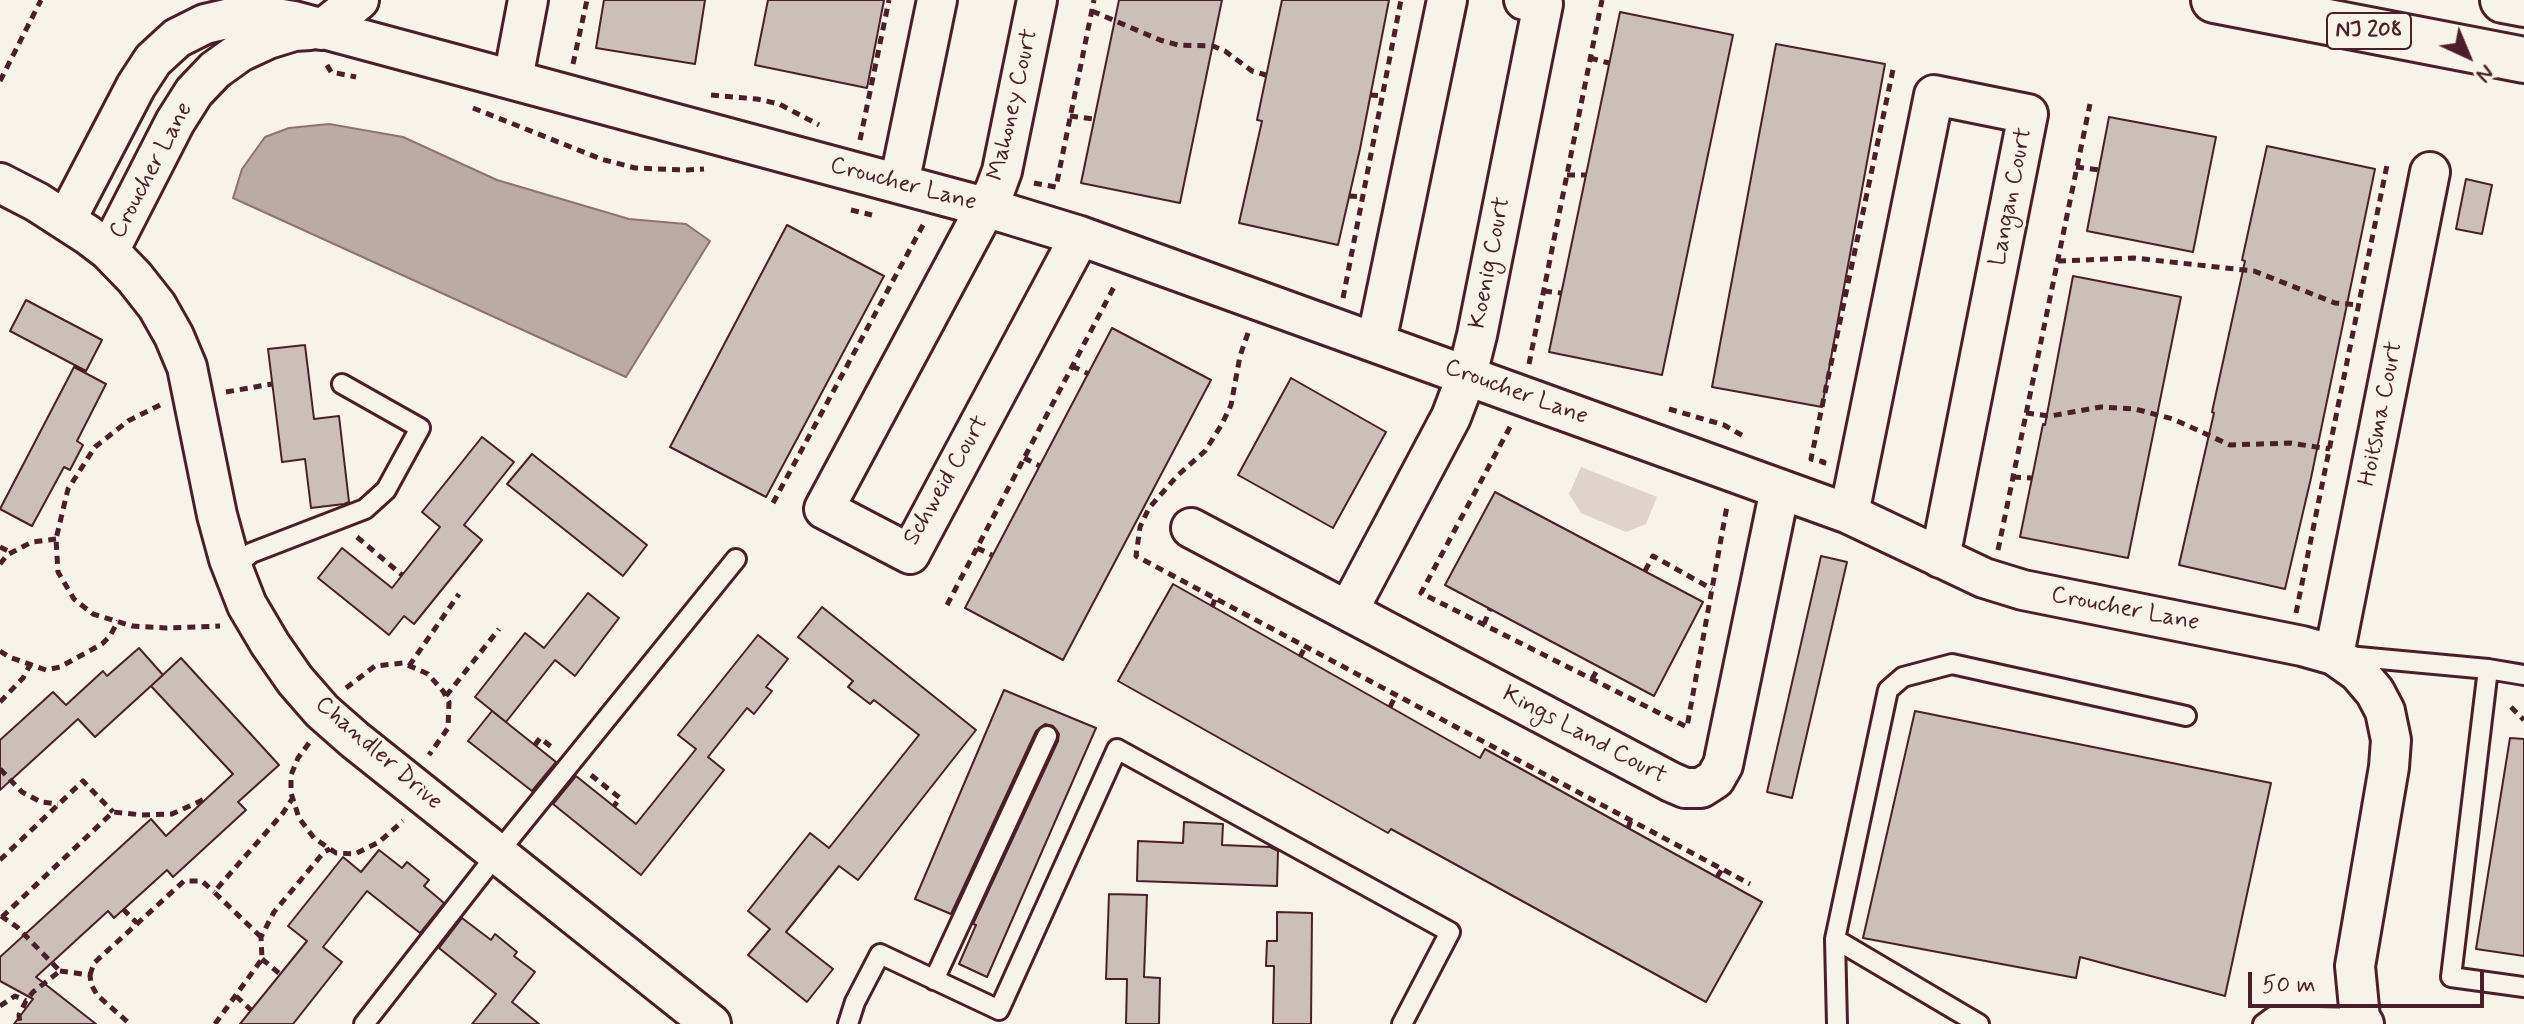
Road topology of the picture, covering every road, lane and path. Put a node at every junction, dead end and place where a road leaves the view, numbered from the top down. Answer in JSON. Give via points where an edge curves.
{"nodes":[{"id":1,"x":41,"y":0,"type":"edge"},
{"id":2,"x":359,"y":0,"type":"edge"},
{"id":3,"x":528,"y":0,"type":"edge"},
{"id":4,"x":587,"y":0,"type":"edge"},
{"id":5,"x":889,"y":0,"type":"edge"},
{"id":6,"x":937,"y":0,"type":"edge"},
{"id":7,"x":1037,"y":0,"type":"edge"},
{"id":8,"x":1094,"y":0,"type":"edge"},
{"id":9,"x":1401,"y":0,"type":"edge"},
{"id":10,"x":1447,"y":0,"type":"edge"},
{"id":11,"x":1524,"y":0,"type":"edge"},
{"id":12,"x":1602,"y":0,"type":"edge"},
{"id":13,"x":2214,"y":0,"type":"edge"},
{"id":14,"x":2503,"y":0,"type":"edge"},
{"id":15,"x":2524,"y":4,"type":"edge"},
{"id":16,"x":1092,"y":11,"type":"junction"},
{"id":17,"x":324,"y":45,"type":"junction"},
{"id":18,"x":1590,"y":58,"type":"junction"},
{"id":19,"x":2524,"y":60,"type":"edge"},
{"id":20,"x":1609,"y":63,"type":"dead end"},
{"id":21,"x":1894,"y":65,"type":"dead end"},
{"id":22,"x":575,"y":75,"type":"dead end"},
{"id":23,"x":1266,"y":75,"type":"dead end"},
{"id":24,"x":359,"y":77,"type":"dead end"},
{"id":25,"x":513,"y":79,"type":"junction"},
{"id":26,"x":0,"y":81,"type":"edge"},
{"id":27,"x":697,"y":94,"type":"dead end"},
{"id":28,"x":1370,"y":95,"type":"dead end"},
{"id":29,"x":1383,"y":96,"type":"junction"},
{"id":30,"x":460,"y":102,"type":"dead end"},
{"id":31,"x":2090,"y":104,"type":"dead end"},
{"id":32,"x":1070,"y":116,"type":"junction"},
{"id":33,"x":1094,"y":119,"type":"dead end"},
{"id":34,"x":828,"y":130,"type":"dead end"},
{"id":35,"x":859,"y":145,"type":"dead end"},
{"id":36,"x":2387,"y":165,"type":"dead end"},
{"id":37,"x":2076,"y":167,"type":"junction"},
{"id":38,"x":713,"y":168,"type":"dead end"},
{"id":39,"x":2099,"y":170,"type":"dead end"},
{"id":40,"x":2430,"y":172,"type":"dead end"},
{"id":41,"x":1567,"y":175,"type":"junction"},
{"id":42,"x":1586,"y":175,"type":"dead end"},
{"id":43,"x":1025,"y":182,"type":"dead end"},
{"id":44,"x":0,"y":183,"type":"edge"},
{"id":45,"x":899,"y":184,"type":"junction"},
{"id":46,"x":1349,"y":196,"type":"dead end"},
{"id":47,"x":1363,"y":197,"type":"junction"},
{"id":48,"x":845,"y":207,"type":"dead end"},
{"id":49,"x":985,"y":207,"type":"junction"},
{"id":50,"x":879,"y":217,"type":"dead end"},
{"id":51,"x":910,"y":219,"type":"dead end"},
{"id":52,"x":66,"y":220,"type":"junction"},
{"id":53,"x":1080,"y":236,"type":"junction"},
{"id":54,"x":109,"y":251,"type":"junction"},
{"id":55,"x":2058,"y":261,"type":"junction"},
{"id":56,"x":1115,"y":284,"type":"dead end"},
{"id":57,"x":1544,"y":291,"type":"junction"},
{"id":58,"x":1561,"y":293,"type":"dead end"},
{"id":59,"x":1342,"y":303,"type":"dead end"},
{"id":60,"x":2359,"y":305,"type":"junction"},
{"id":61,"x":1376,"y":343,"type":"junction"},
{"id":62,"x":1072,"y":366,"type":"junction"},
{"id":63,"x":1528,"y":368,"type":"dead end"},
{"id":64,"x":1089,"y":374,"type":"dead end"},
{"id":65,"x":1467,"y":375,"type":"junction"},
{"id":66,"x":272,"y":384,"type":"dead end"},
{"id":67,"x":342,"y":384,"type":"dead end"},
{"id":68,"x":178,"y":402,"type":"junction"},
{"id":69,"x":1664,"y":408,"type":"dead end"},
{"id":70,"x":2026,"y":413,"type":"junction"},
{"id":71,"x":1511,"y":426,"type":"dead end"},
{"id":72,"x":1751,"y":441,"type":"dead end"},
{"id":73,"x":2330,"y":449,"type":"junction"},
{"id":74,"x":1024,"y":458,"type":"junction"},
{"id":75,"x":1040,"y":466,"type":"dead end"},
{"id":76,"x":1821,"y":474,"type":"dead end"},
{"id":77,"x":2013,"y":477,"type":"junction"},
{"id":78,"x":2032,"y":478,"type":"dead end"},
{"id":79,"x":1780,"y":489,"type":"junction"},
{"id":80,"x":773,"y":503,"type":"dead end"},
{"id":81,"x":1727,"y":506,"type":"dead end"},
{"id":82,"x":1849,"y":514,"type":"junction"},
{"id":83,"x":343,"y":518,"type":"junction"},
{"id":84,"x":1191,"y":528,"type":"dead end"},
{"id":85,"x":56,"y":539,"type":"junction"},
{"id":86,"x":0,"y":547,"type":"edge"},
{"id":87,"x":977,"y":548,"type":"junction"},
{"id":88,"x":1988,"y":550,"type":"dead end"},
{"id":89,"x":11,"y":553,"type":"junction"},
{"id":90,"x":992,"y":555,"type":"dead end"},
{"id":91,"x":1940,"y":558,"type":"junction"},
{"id":92,"x":736,"y":559,"type":"dead end"},
{"id":93,"x":0,"y":564,"type":"edge"},
{"id":94,"x":233,"y":569,"type":"junction"},
{"id":95,"x":1645,"y":571,"type":"dead end"},
{"id":96,"x":402,"y":575,"type":"dead end"},
{"id":97,"x":1712,"y":589,"type":"junction"},
{"id":98,"x":459,"y":594,"type":"dead end"},
{"id":99,"x":1215,"y":599,"type":"dead end"},
{"id":100,"x":947,"y":605,"type":"dead end"},
{"id":101,"x":1212,"y":607,"type":"dead end"},
{"id":102,"x":1490,"y":609,"type":"dead end"},
{"id":103,"x":1348,"y":611,"type":"junction"},
{"id":104,"x":2295,"y":618,"type":"dead end"},
{"id":105,"x":118,"y":621,"type":"junction"},
{"id":106,"x":1484,"y":624,"type":"junction"},
{"id":107,"x":220,"y":626,"type":"dead end"},
{"id":108,"x":499,"y":629,"type":"dead end"},
{"id":109,"x":1305,"y":647,"type":"dead end"},
{"id":110,"x":0,"y":651,"type":"edge"},
{"id":111,"x":2334,"y":655,"type":"junction"},
{"id":112,"x":1300,"y":657,"type":"dead end"},
{"id":113,"x":30,"y":665,"type":"junction"},
{"id":114,"x":409,"y":666,"type":"junction"},
{"id":115,"x":1599,"y":667,"type":"dead end"},
{"id":116,"x":2488,"y":669,"type":"junction"},
{"id":117,"x":2524,"y":675,"type":"edge"},
{"id":118,"x":1592,"y":679,"type":"junction"},
{"id":119,"x":1396,"y":695,"type":"dead end"},
{"id":120,"x":446,"y":696,"type":"junction"},
{"id":121,"x":0,"y":702,"type":"edge"},
{"id":122,"x":1390,"y":707,"type":"dead end"},
{"id":123,"x":2511,"y":707,"type":"dead end"},
{"id":124,"x":327,"y":715,"type":"junction"},
{"id":125,"x":2186,"y":716,"type":"dead end"},
{"id":126,"x":2524,"y":720,"type":"edge"},
{"id":127,"x":1047,"y":736,"type":"dead end"},
{"id":128,"x":0,"y":769,"type":"edge"},
{"id":129,"x":416,"y":789,"type":"junction"},
{"id":130,"x":207,"y":798,"type":"dead end"},
{"id":131,"x":292,"y":799,"type":"junction"},
{"id":132,"x":59,"y":804,"type":"junction"},
{"id":133,"x":113,"y":812,"type":"junction"},
{"id":134,"x":1631,"y":820,"type":"dead end"},
{"id":135,"x":1628,"y":828,"type":"dead end"},
{"id":136,"x":331,"y":849,"type":"junction"},
{"id":137,"x":497,"y":854,"type":"junction"},
{"id":138,"x":0,"y":860,"type":"edge"},
{"id":139,"x":1722,"y":869,"type":"dead end"},
{"id":140,"x":1717,"y":877,"type":"dead end"},
{"id":141,"x":214,"y":892,"type":"junction"},
{"id":142,"x":123,"y":909,"type":"dead end"},
{"id":143,"x":1,"y":916,"type":"edge"},
{"id":144,"x":137,"y":923,"type":"junction"},
{"id":145,"x":261,"y":937,"type":"junction"},
{"id":146,"x":1835,"y":939,"type":"junction"},
{"id":147,"x":262,"y":959,"type":"junction"},
{"id":148,"x":60,"y":971,"type":"junction"},
{"id":149,"x":280,"y":974,"type":"dead end"},
{"id":150,"x":90,"y":975,"type":"junction"},
{"id":151,"x":934,"y":980,"type":"junction"},
{"id":152,"x":2524,"y":987,"type":"edge"},
{"id":153,"x":236,"y":996,"type":"junction"},
{"id":154,"x":26,"y":1001,"type":"junction"},
{"id":155,"x":0,"y":1006,"type":"edge"},
{"id":156,"x":251,"y":1010,"type":"dead end"},
{"id":157,"x":2362,"y":1021,"type":"edge"},
{"id":158,"x":20,"y":1024,"type":"edge"},
{"id":159,"x":130,"y":1024,"type":"edge"},
{"id":160,"x":215,"y":1024,"type":"edge"},
{"id":161,"x":364,"y":1024,"type":"edge"},
{"id":162,"x":711,"y":1024,"type":"edge"},
{"id":163,"x":848,"y":1024,"type":"edge"},
{"id":164,"x":1402,"y":1024,"type":"edge"},
{"id":165,"x":1837,"y":1024,"type":"edge"},
{"id":166,"x":1979,"y":1024,"type":"edge"},
{"id":167,"x":2263,"y":1024,"type":"edge"}],
"edges":[{"from":1,"to":26,"type":"path"},
{"from":2,"to":17,"type":"street"},
{"from":3,"to":25,"type":"street"},
{"from":4,"to":22,"type":"path","via":[[572,68]]},
{"from":5,"to":35,"type":"path"},
{"from":6,"to":45,"type":"street"},
{"from":7,"to":49,"type":"street","name":"Mahoney Court","via":[[1002,171]]},
{"from":8,"to":16,"type":"path"},
{"from":9,"to":29,"type":"path"},
{"from":10,"to":61,"type":"street"},
{"from":11,"to":65,"type":"street","name":"Koenig Court","via":[[1543,4]]},
{"from":12,"to":18,"type":"path"},
{"from":13,"to":19,"type":"highway","number":"NJ 208"},
{"from":14,"to":15,"type":"highway"},
{"from":16,"to":23,"type":"path","via":[[1160,40],[1213,46]]},
{"from":16,"to":32,"type":"path"},
{"from":17,"to":24,"type":"path","via":[[331,72]]},
{"from":17,"to":25,"type":"street","name":"Croucher Lane"},
{"from":17,"to":52,"type":"street","name":"Croucher Lane","via":[[294,21],[263,16],[205,24],[177,38],[136,86]]},
{"from":17,"to":54,"type":"street","name":"Croucher Lane","via":[[294,31],[240,52],[215,70],[175,122]]},
{"from":18,"to":20,"type":"path"},
{"from":18,"to":41,"type":"path"},
{"from":21,"to":76,"type":"path","via":[[1811,459],[1824,462]]},
{"from":25,"to":45,"type":"street","name":"Croucher Lane"},
{"from":27,"to":34,"type":"path","via":[[779,104]]},
{"from":28,"to":29,"type":"path"},
{"from":29,"to":47,"type":"path"},
{"from":30,"to":38,"type":"path","via":[[635,168]]},
{"from":31,"to":37,"type":"path"},
{"from":32,"to":33,"type":"path"},
{"from":32,"to":43,"type":"path","via":[[1056,187]]},
{"from":36,"to":60,"type":"path"},
{"from":37,"to":39,"type":"path"},
{"from":37,"to":55,"type":"path"},
{"from":40,"to":111,"type":"street","name":"Hoitsma Court"},
{"from":41,"to":42,"type":"path"},
{"from":41,"to":57,"type":"path"},
{"from":44,"to":52,"type":"street","name":"Chandler Drive"},
{"from":45,"to":49,"type":"street","name":"Croucher Lane"},
{"from":46,"to":47,"type":"path"},
{"from":47,"to":59,"type":"path"},
{"from":48,"to":50,"type":"path"},
{"from":49,"to":53,"type":"street","name":"Croucher Lane"},
{"from":49,"to":53,"type":"street","name":"Schweid Court","via":[[824,509],[910,554]]},
{"from":51,"to":80,"type":"path","via":[[925,221]]},
{"from":52,"to":54,"type":"street","name":"Chandler Drive"},
{"from":53,"to":61,"type":"street","name":"Croucher Lane"},
{"from":54,"to":68,"type":"street","name":"Chandler Drive","via":[[163,316],[187,367]]},
{"from":55,"to":60,"type":"path","via":[[2134,258],[2254,271],[2335,303]]},
{"from":55,"to":70,"type":"path"},
{"from":56,"to":62,"type":"path"},
{"from":57,"to":58,"type":"path"},
{"from":57,"to":63,"type":"path"},
{"from":60,"to":73,"type":"path"},
{"from":61,"to":65,"type":"street","name":"Croucher Lane"},
{"from":62,"to":64,"type":"path"},
{"from":62,"to":74,"type":"path"},
{"from":65,"to":79,"type":"street","name":"Croucher Lane"},
{"from":65,"to":103,"type":"street","name":"Koenig Court","via":[[1451,417]]},
{"from":66,"to":68,"type":"path"},
{"from":67,"to":83,"type":"lane","via":[[420,428],[386,490],[365,509]]},
{"from":68,"to":85,"type":"path","via":[[128,421],[95,447],[68,489]]},
{"from":68,"to":94,"type":"street","name":"Chandler Drive"},
{"from":69,"to":72,"type":"path","via":[[1724,425]]},
{"from":70,"to":73,"type":"path","via":[[2135,409],[2186,424],[2230,445],[2290,443]]},
{"from":70,"to":77,"type":"path"},
{"from":71,"to":106,"type":"path","via":[[1421,593]]},
{"from":73,"to":104,"type":"path"},
{"from":74,"to":75,"type":"path"},
{"from":74,"to":87,"type":"path"},
{"from":77,"to":78,"type":"path"},
{"from":77,"to":88,"type":"path","via":[[1998,551]]},
{"from":79,"to":82,"type":"street","name":"Croucher Lane"},
{"from":79,"to":103,"type":"street","name":"Kings Land Court","via":[[1723,765],[1701,788],[1671,782]]},
{"from":81,"to":97,"type":"path"},
{"from":82,"to":91,"type":"street","name":"Croucher Lane"},
{"from":82,"to":91,"type":"street","name":"Langan Court","via":[[1934,95],[2028,114]]},
{"from":83,"to":94,"type":"lane","via":[[251,553]]},
{"from":83,"to":96,"type":"path","via":[[352,533]]},
{"from":84,"to":103,"type":"street","name":"Kings Land Court"},
{"from":85,"to":89,"type":"path","via":[[32,542]]},
{"from":85,"to":105,"type":"path","via":[[58,572],[74,599],[93,614]]},
{"from":86,"to":89,"type":"path"},
{"from":87,"to":90,"type":"path"},
{"from":87,"to":100,"type":"path"},
{"from":89,"to":93,"type":"path"},
{"from":91,"to":111,"type":"street","name":"Croucher Lane","via":[[2023,590]]},
{"from":92,"to":137,"type":"lane"},
{"from":94,"to":124,"type":"street","name":"Chandler Drive","via":[[270,644]]},
{"from":95,"to":97,"type":"path","via":[[1653,556]]},
{"from":97,"to":118,"type":"path","via":[[1687,727]]},
{"from":98,"to":114,"type":"path"},
{"from":99,"to":101,"type":"path"},
{"from":102,"to":106,"type":"path"},
{"from":105,"to":107,"type":"path","via":[[166,628]]},
{"from":105,"to":113,"type":"path","via":[[102,644],[60,667]]},
{"from":106,"to":118,"type":"path"},
{"from":108,"to":120,"type":"path"},
{"from":109,"to":112,"type":"path"},
{"from":110,"to":113,"type":"path"},
{"from":111,"to":116,"type":"lane"},
{"from":111,"to":157,"type":"street","name":"Croucher Lane","via":[[2375,692],[2391,740],[2355,966]]},
{"from":113,"to":121,"type":"path"},
{"from":114,"to":120,"type":"path","via":[[428,674]]},
{"from":114,"to":124,"type":"path","via":[[375,666]]},
{"from":115,"to":118,"type":"path"},
{"from":116,"to":117,"type":"lane"},
{"from":116,"to":152,"type":"lane","via":[[2451,977]]},
{"from":119,"to":122,"type":"path"},
{"from":120,"to":129,"type":"path","via":[[448,728]]},
{"from":123,"to":126,"type":"path"},
{"from":124,"to":129,"type":"street","name":"Chandler Drive"},
{"from":124,"to":131,"type":"path","via":[[298,758],[291,775]]},
{"from":125,"to":146,"type":"lane","via":[[1952,664],[1903,677],[1888,690]]},
{"from":127,"to":151,"type":"lane"},
{"from":128,"to":132,"type":"path","via":[[22,792]]},
{"from":129,"to":136,"type":"path","via":[[402,823],[379,842],[355,854]]},
{"from":129,"to":137,"type":"street","name":"Chandler Drive"},
{"from":130,"to":133,"type":"path","via":[[172,814]]},
{"from":131,"to":136,"type":"path","via":[[314,838]]},
{"from":131,"to":141,"type":"path"},
{"from":132,"to":133,"type":"path","via":[[83,781]]},
{"from":132,"to":138,"type":"path"},
{"from":133,"to":143,"type":"path"},
{"from":134,"to":135,"type":"path"},
{"from":136,"to":145,"type":"path","via":[[274,912]]},
{"from":137,"to":161,"type":"lane"},
{"from":137,"to":162,"type":"street","name":"Chandler Drive"},
{"from":139,"to":140,"type":"path"},
{"from":141,"to":144,"type":"path","via":[[202,881],[184,881]]},
{"from":141,"to":145,"type":"path"},
{"from":142,"to":144,"type":"path"},
{"from":143,"to":148,"type":"path"},
{"from":144,"to":150,"type":"path","via":[[94,963]]},
{"from":145,"to":147,"type":"path"},
{"from":146,"to":165,"type":"lane"},
{"from":146,"to":166,"type":"lane"},
{"from":147,"to":149,"type":"path"},
{"from":147,"to":153,"type":"path"},
{"from":148,"to":150,"type":"path"},
{"from":148,"to":154,"type":"path"},
{"from":150,"to":159,"type":"path","via":[[97,995]]},
{"from":151,"to":163,"type":"lane","via":[[880,954]]},
{"from":151,"to":164,"type":"lane","via":[[999,1010],[1117,749],[1450,932]]},
{"from":153,"to":156,"type":"path"},
{"from":153,"to":160,"type":"path"},
{"from":154,"to":155,"type":"path","via":[[15,996]]},
{"from":154,"to":158,"type":"path"},
{"from":157,"to":167,"type":"lane","via":[[2274,1016]]}]}
